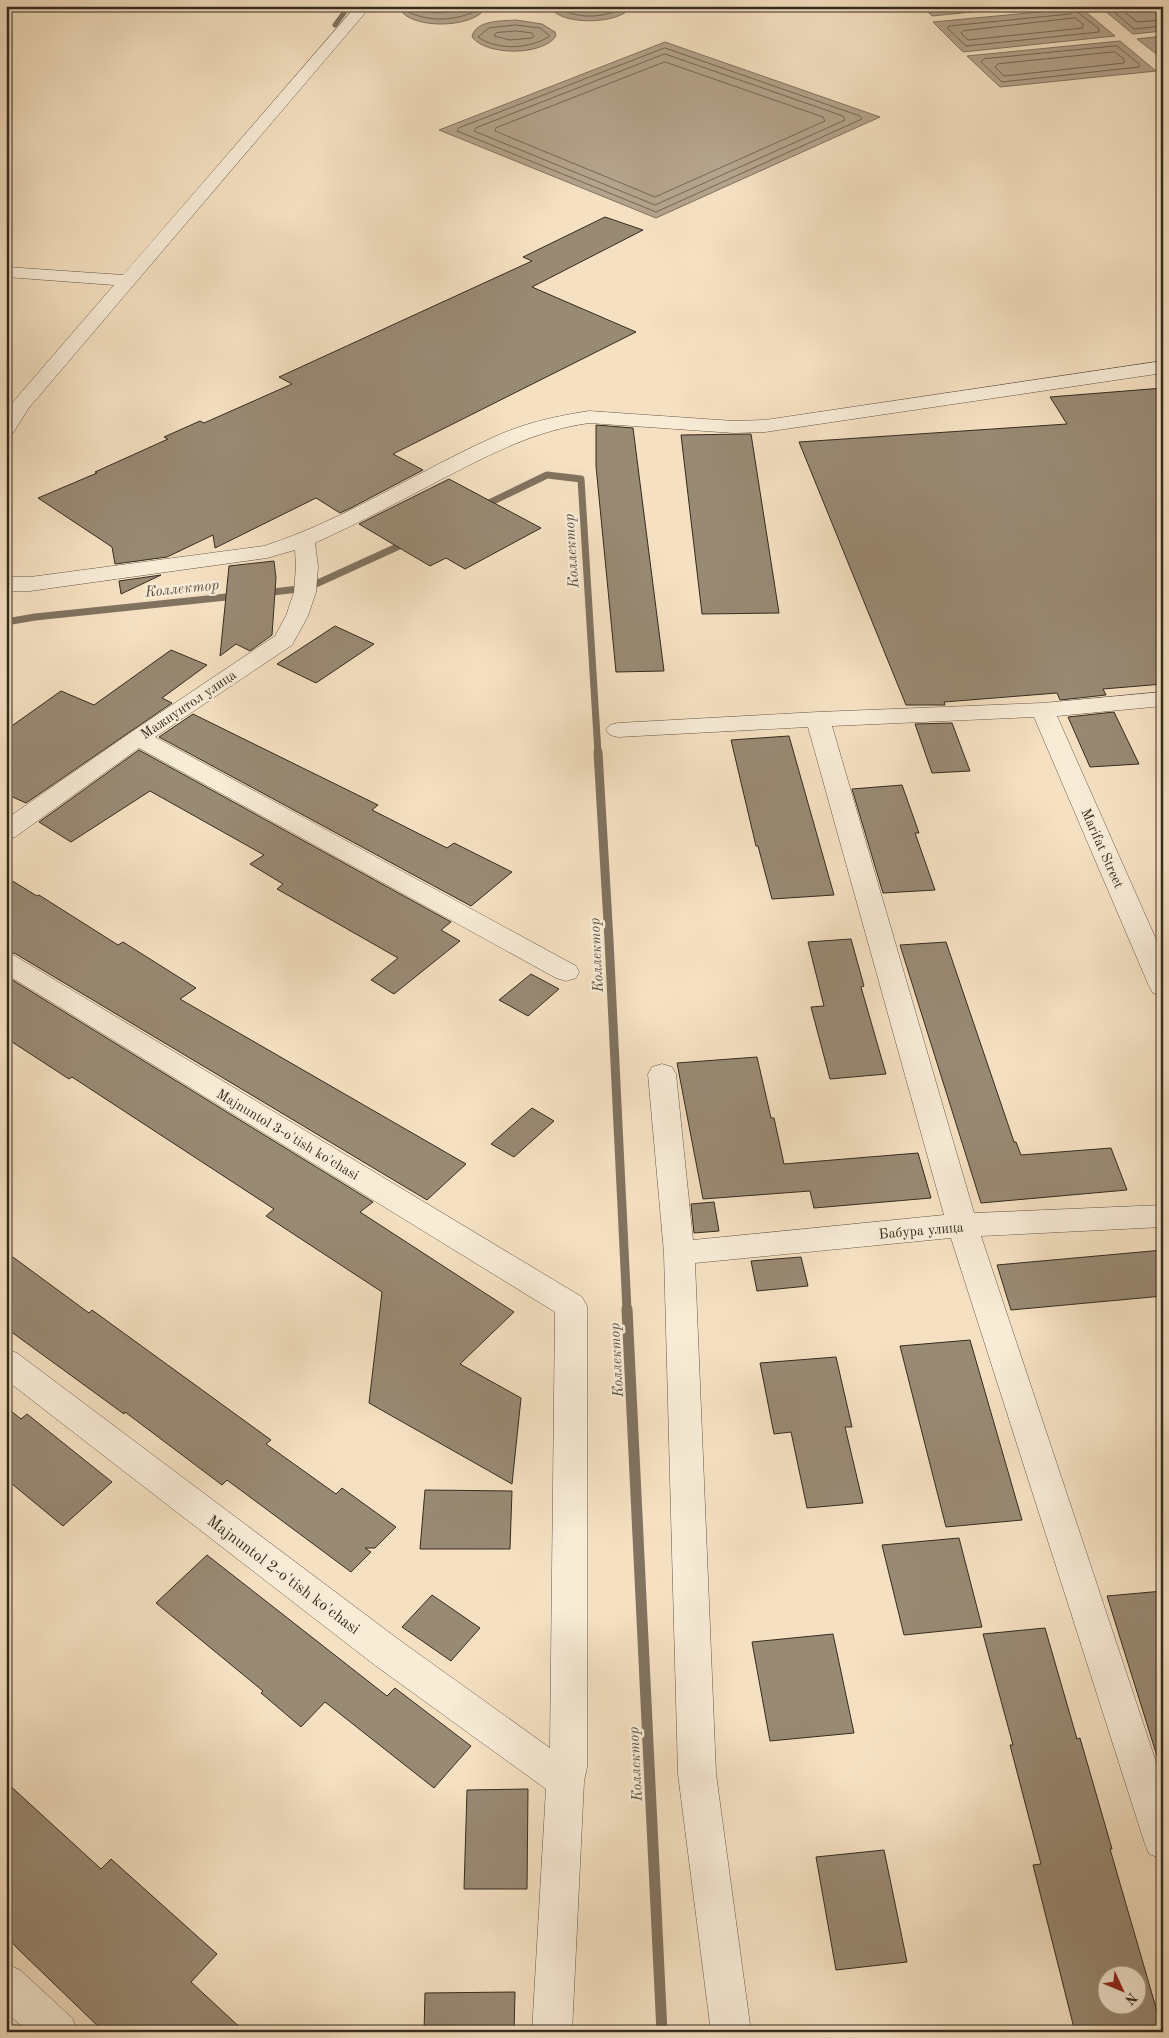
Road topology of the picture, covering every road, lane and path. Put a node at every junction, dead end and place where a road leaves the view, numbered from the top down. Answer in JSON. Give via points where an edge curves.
{"nodes":[{"id":1,"x":364,"y":6,"type":"edge"},
{"id":2,"x":6,"y":272,"type":"edge"},
{"id":3,"x":126,"y":281,"type":"junction"},
{"id":4,"x":1163,"y":367,"type":"edge"},
{"id":5,"x":6,"y":429,"type":"edge"},
{"id":6,"x":304,"y":540,"type":"junction"},
{"id":7,"x":6,"y":584,"type":"edge"},
{"id":8,"x":1163,"y":699,"type":"edge"},
{"id":9,"x":1042,"y":710,"type":"junction"},
{"id":10,"x":818,"y":719,"type":"junction"},
{"id":11,"x":618,"y":730,"type":"dead end"},
{"id":12,"x":138,"y":738,"type":"junction"},
{"id":13,"x":6,"y":831,"type":"edge"},
{"id":14,"x":6,"y":962,"type":"edge"},
{"id":15,"x":566,"y":972,"type":"dead end"},
{"id":16,"x":1163,"y":986,"type":"edge"},
{"id":17,"x":662,"y":1074,"type":"dead end"},
{"id":18,"x":1163,"y":1216,"type":"edge"},
{"id":19,"x":962,"y":1226,"type":"junction"},
{"id":20,"x":679,"y":1253,"type":"junction"},
{"id":21,"x":6,"y":1362,"type":"edge"},
{"id":22,"x":565,"y":1781,"type":"junction"},
{"id":23,"x":1163,"y":1841,"type":"edge"},
{"id":24,"x":6,"y":1984,"type":"edge"},
{"id":25,"x":58,"y":2032,"type":"edge"},
{"id":26,"x":552,"y":2032,"type":"edge"},
{"id":27,"x":731,"y":2032,"type":"edge"}],
"edges":[{"from":1,"to":3,"type":"street"},
{"from":2,"to":3,"type":"street"},
{"from":3,"to":5,"type":"street","via":[[20,406]]},
{"from":4,"to":6,"type":"street","via":[[765,426],[734,427],[589,416],[565,420],[501,441]]},
{"from":6,"to":7,"type":"street","via":[[267,552],[30,584]]},
{"from":6,"to":12,"type":"street","name":"Мажнунтол улица","via":[[309,562],[305,588],[297,620],[284,640]]},
{"from":8,"to":9,"type":"street"},
{"from":9,"to":10,"type":"street"},
{"from":9,"to":16,"type":"street","name":"Marifat Street"},
{"from":10,"to":11,"type":"street"},
{"from":10,"to":19,"type":"street"},
{"from":12,"to":13,"type":"street","name":"Мажнунтол улица"},
{"from":12,"to":15,"type":"street"},
{"from":14,"to":22,"type":"street","name":"Majnuntol 3-o'tish ko'chasi","via":[[570,1306],[568,1758]]},
{"from":17,"to":20,"type":"street"},
{"from":18,"to":19,"type":"street","name":"Бабура улица"},
{"from":19,"to":20,"type":"street","name":"Бабура улица"},
{"from":19,"to":23,"type":"street"},
{"from":20,"to":27,"type":"street","via":[[697,1774]]},
{"from":21,"to":22,"type":"street","name":"Majnuntol 2-o'tish ko'chasi","via":[[388,1654]]},
{"from":22,"to":26,"type":"street"},
{"from":24,"to":25,"type":"street"}]}
